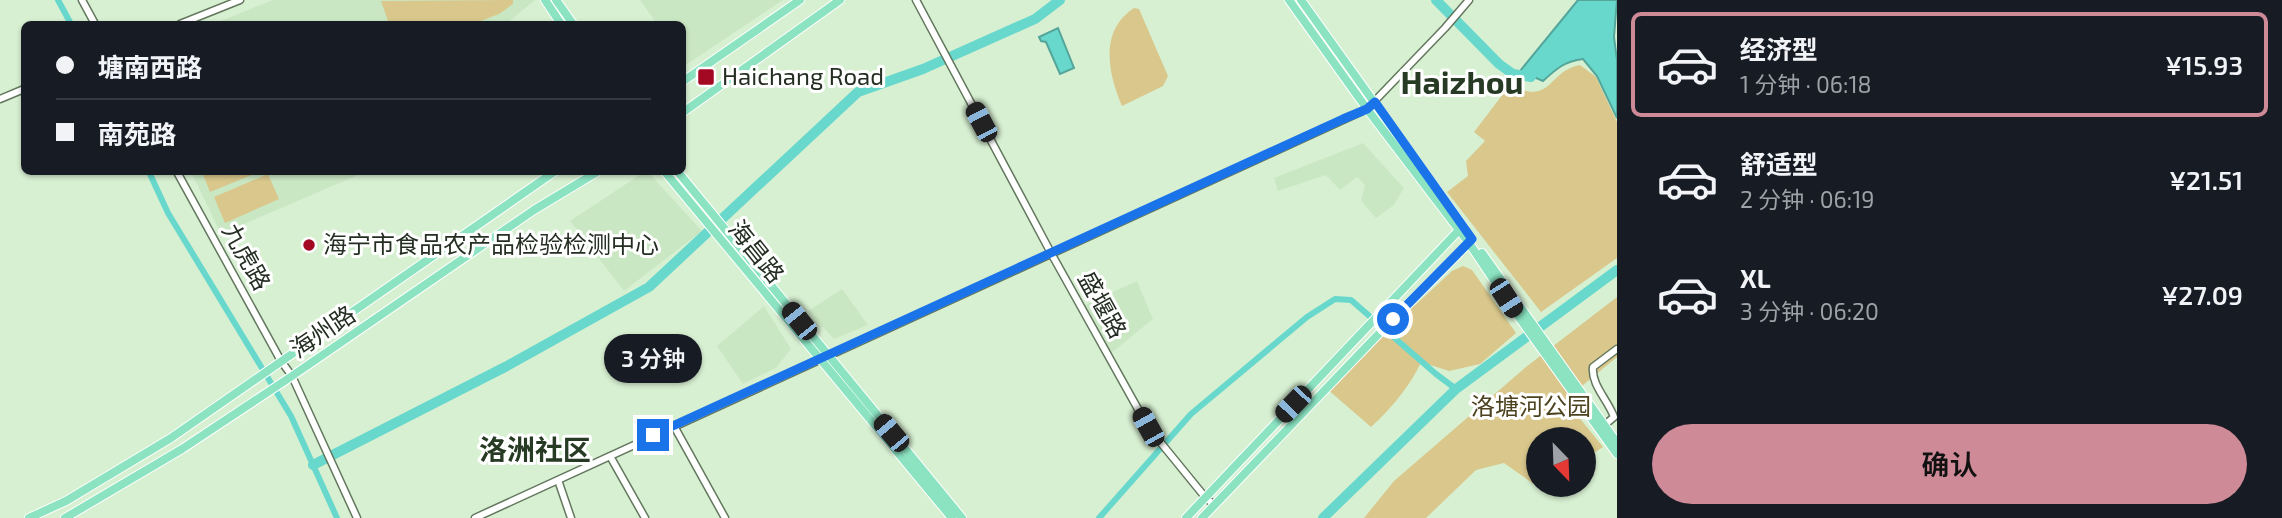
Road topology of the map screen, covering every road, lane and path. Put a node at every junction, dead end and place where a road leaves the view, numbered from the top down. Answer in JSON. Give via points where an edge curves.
{"nodes":[{"id":1,"x":82,"y":0,"type":"edge"},
{"id":2,"x":240,"y":0,"type":"edge"},
{"id":3,"x":545,"y":0,"type":"edge"},
{"id":4,"x":556,"y":0,"type":"edge"},
{"id":5,"x":800,"y":0,"type":"edge"},
{"id":6,"x":840,"y":0,"type":"edge"},
{"id":7,"x":916,"y":0,"type":"edge"},
{"id":8,"x":1289,"y":0,"type":"edge"},
{"id":9,"x":1301,"y":0,"type":"edge"},
{"id":10,"x":1469,"y":0,"type":"edge"},
{"id":11,"x":93,"y":21,"type":"edge"},
{"id":12,"x":188,"y":21,"type":"edge"},
{"id":13,"x":559,"y":21,"type":"edge"},
{"id":14,"x":570,"y":21,"type":"edge"},
{"id":15,"x":686,"y":79,"type":"edge"},
{"id":16,"x":21,"y":90,"type":"edge"},
{"id":17,"x":0,"y":99,"type":"edge"},
{"id":18,"x":1375,"y":102,"type":"junction"},
{"id":19,"x":1367,"y":109,"type":"junction"},
{"id":20,"x":686,"y":110,"type":"edge"},
{"id":21,"x":179,"y":175,"type":"edge"},
{"id":22,"x":550,"y":175,"type":"edge"},
{"id":23,"x":592,"y":175,"type":"edge"},
{"id":24,"x":668,"y":175,"type":"edge"},
{"id":25,"x":680,"y":175,"type":"edge"},
{"id":26,"x":701,"y":208,"type":"junction"},
{"id":27,"x":1461,"y":228,"type":"junction"},
{"id":28,"x":1471,"y":241,"type":"junction"},
{"id":29,"x":1051,"y":253,"type":"junction"},
{"id":30,"x":1617,"y":349,"type":"edge"},
{"id":31,"x":823,"y":357,"type":"junction"},
{"id":32,"x":278,"y":363,"type":"junction"},
{"id":33,"x":289,"y":379,"type":"junction"},
{"id":34,"x":674,"y":426,"type":"junction"},
{"id":35,"x":1602,"y":428,"type":"junction"},
{"id":36,"x":1617,"y":443,"type":"edge"},
{"id":37,"x":1617,"y":454,"type":"edge"},
{"id":38,"x":610,"y":456,"type":"junction"},
{"id":39,"x":558,"y":480,"type":"junction"},
{"id":40,"x":1205,"y":497,"type":"junction"},
{"id":41,"x":1214,"y":505,"type":"junction"},
{"id":42,"x":29,"y":518,"type":"edge"},
{"id":43,"x":65,"y":518,"type":"edge"},
{"id":44,"x":357,"y":518,"type":"edge"},
{"id":45,"x":475,"y":518,"type":"edge"},
{"id":46,"x":571,"y":518,"type":"edge"},
{"id":47,"x":645,"y":518,"type":"edge"},
{"id":48,"x":725,"y":518,"type":"edge"},
{"id":49,"x":952,"y":518,"type":"edge"},
{"id":50,"x":962,"y":518,"type":"edge"},
{"id":51,"x":1186,"y":518,"type":"edge"},
{"id":52,"x":1202,"y":518,"type":"edge"}],
"edges":[{"from":1,"to":11,"type":"street"},
{"from":2,"to":12,"type":"street"},
{"from":3,"to":13,"type":"main road"},
{"from":4,"to":14,"type":"main road"},
{"from":5,"to":15,"type":"main road"},
{"from":6,"to":20,"type":"main road"},
{"from":7,"to":29,"type":"street","name":"盛堰路"},
{"from":8,"to":19,"type":"main road"},
{"from":9,"to":18,"type":"main road"},
{"from":10,"to":18,"type":"street"},
{"from":16,"to":17,"type":"street"},
{"from":18,"to":19,"type":"street"},
{"from":18,"to":27,"type":"main road"},
{"from":19,"to":27,"type":"main road"},
{"from":19,"to":29,"type":"street"},
{"from":21,"to":32,"type":"street","name":"九虎路"},
{"from":22,"to":32,"type":"main road","name":"海州路"},
{"from":23,"to":33,"type":"main road","name":"海州路"},
{"from":24,"to":26,"type":"main road","name":"海昌路"},
{"from":25,"to":26,"type":"main road","name":"海昌路"},
{"from":26,"to":31,"type":"main road","name":"海昌路"},
{"from":27,"to":28,"type":"main road"},
{"from":27,"to":40,"type":"main road"},
{"from":28,"to":35,"type":"main road"},
{"from":28,"to":41,"type":"main road"},
{"from":29,"to":31,"type":"street"},
{"from":29,"to":40,"type":"street","name":"盛堰路","via":[[1154,436]]},
{"from":30,"to":35,"type":"street","via":[[1593,367],[1592,377],[1614,417]]},
{"from":31,"to":34,"type":"street"},
{"from":31,"to":49,"type":"main road","name":"海昌路"},
{"from":31,"to":50,"type":"main road","name":"海昌路"},
{"from":32,"to":33,"type":"street","name":"九虎路"},
{"from":32,"to":42,"type":"main road","name":"海州路","via":[[170,438]]},
{"from":33,"to":43,"type":"main road","name":"海州路"},
{"from":33,"to":44,"type":"street","name":"九虎路"},
{"from":34,"to":38,"type":"street"},
{"from":34,"to":48,"type":"street"},
{"from":35,"to":36,"type":"main road"},
{"from":35,"to":37,"type":"main road"},
{"from":38,"to":39,"type":"street"},
{"from":38,"to":47,"type":"street"},
{"from":39,"to":45,"type":"street"},
{"from":39,"to":46,"type":"street"},
{"from":40,"to":41,"type":"street","name":"盛堰路"},
{"from":40,"to":51,"type":"main road"},
{"from":41,"to":52,"type":"main road"}]}
